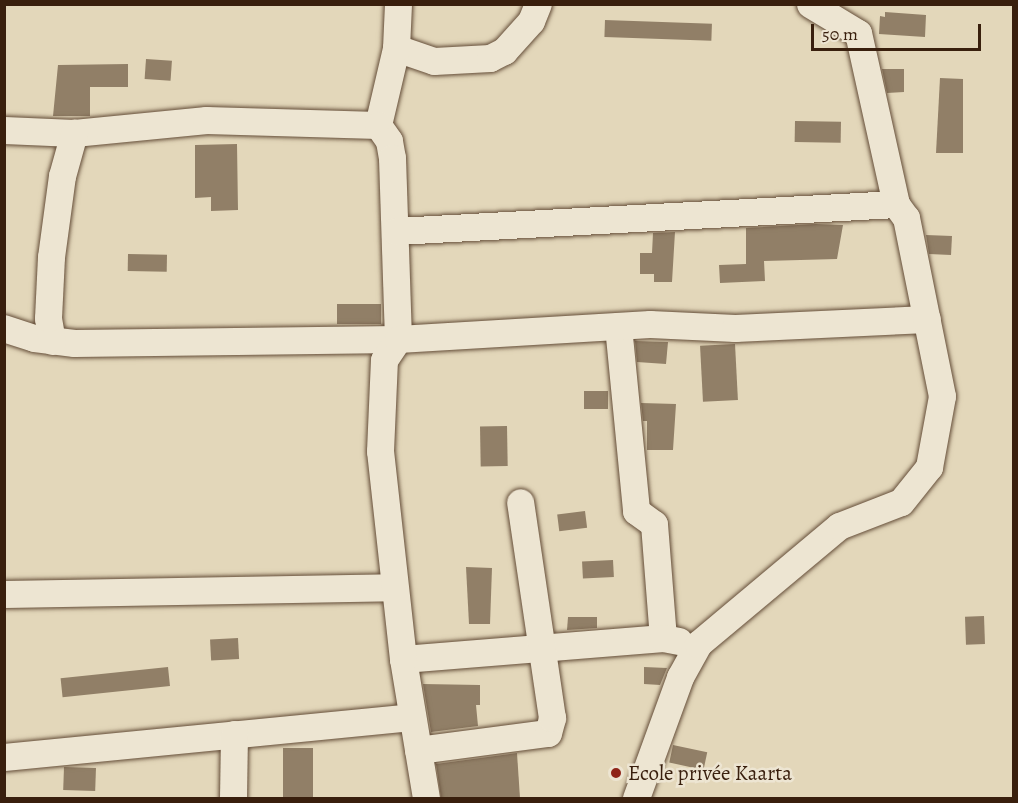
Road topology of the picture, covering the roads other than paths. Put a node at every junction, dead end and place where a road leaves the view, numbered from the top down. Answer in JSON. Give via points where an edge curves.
{"nodes":[{"id":1,"x":398,"y":4,"type":"edge"},
{"id":2,"x":538,"y":4,"type":"edge"},
{"id":3,"x":810,"y":4,"type":"edge"},
{"id":4,"x":396,"y":48,"type":"junction"},
{"id":5,"x":378,"y":124,"type":"junction"},
{"id":6,"x":4,"y":130,"type":"edge"},
{"id":7,"x":74,"y":133,"type":"junction"},
{"id":8,"x":896,"y":204,"type":"junction"},
{"id":9,"x":396,"y":231,"type":"junction"},
{"id":10,"x":927,"y":320,"type":"junction"},
{"id":11,"x":618,"y":326,"type":"junction"},
{"id":12,"x":8,"y":338,"type":"edge"},
{"id":13,"x":398,"y":339,"type":"junction"},
{"id":14,"x":52,"y":341,"type":"junction"},
{"id":15,"x":520,"y":502,"type":"dead end"},
{"id":16,"x":394,"y":587,"type":"junction"},
{"id":17,"x":4,"y":594,"type":"edge"},
{"id":18,"x":663,"y":638,"type":"junction"},
{"id":19,"x":698,"y":644,"type":"junction"},
{"id":20,"x":543,"y":648,"type":"junction"},
{"id":21,"x":403,"y":659,"type":"junction"},
{"id":22,"x":411,"y":717,"type":"junction"},
{"id":23,"x":234,"y":734,"type":"junction"},
{"id":24,"x":418,"y":750,"type":"junction"},
{"id":25,"x":4,"y":757,"type":"edge"},
{"id":26,"x":233,"y":798,"type":"edge"},
{"id":27,"x":426,"y":798,"type":"edge"},
{"id":28,"x":636,"y":798,"type":"edge"}],
"edges":[{"from":1,"to":4,"type":"street"},
{"from":2,"to":4,"type":"street","via":[[531,21],[504,51],[490,58],[434,61]]},
{"from":3,"to":8,"type":"street","via":[[858,33]]},
{"from":4,"to":5,"type":"street"},
{"from":5,"to":7,"type":"street","via":[[206,120]]},
{"from":5,"to":9,"type":"street","via":[[389,141],[392,158]]},
{"from":6,"to":7,"type":"street"},
{"from":7,"to":14,"type":"street","via":[[62,176],[51,257],[48,318]]},
{"from":8,"to":9,"type":"street"},
{"from":8,"to":10,"type":"street","via":[[906,218]]},
{"from":9,"to":13,"type":"street"},
{"from":10,"to":11,"type":"street","via":[[735,328]]},
{"from":10,"to":19,"type":"street","via":[[942,396],[928,467],[901,502],[839,526]]},
{"from":11,"to":13,"type":"street"},
{"from":11,"to":18,"type":"street","via":[[636,511],[654,524]]},
{"from":12,"to":14,"type":"street"},
{"from":13,"to":14,"type":"street"},
{"from":13,"to":16,"type":"street","via":[[384,360],[380,392],[380,451]]},
{"from":15,"to":20,"type":"street"},
{"from":16,"to":17,"type":"street"},
{"from":16,"to":21,"type":"street"},
{"from":18,"to":19,"type":"street"},
{"from":18,"to":20,"type":"street"},
{"from":19,"to":28,"type":"street","via":[[680,677]]},
{"from":20,"to":21,"type":"street"},
{"from":20,"to":24,"type":"street","via":[[552,718],[548,733]]},
{"from":21,"to":22,"type":"street"},
{"from":22,"to":23,"type":"street"},
{"from":22,"to":24,"type":"street"},
{"from":23,"to":25,"type":"street"},
{"from":23,"to":26,"type":"street"},
{"from":24,"to":27,"type":"street"}]}
